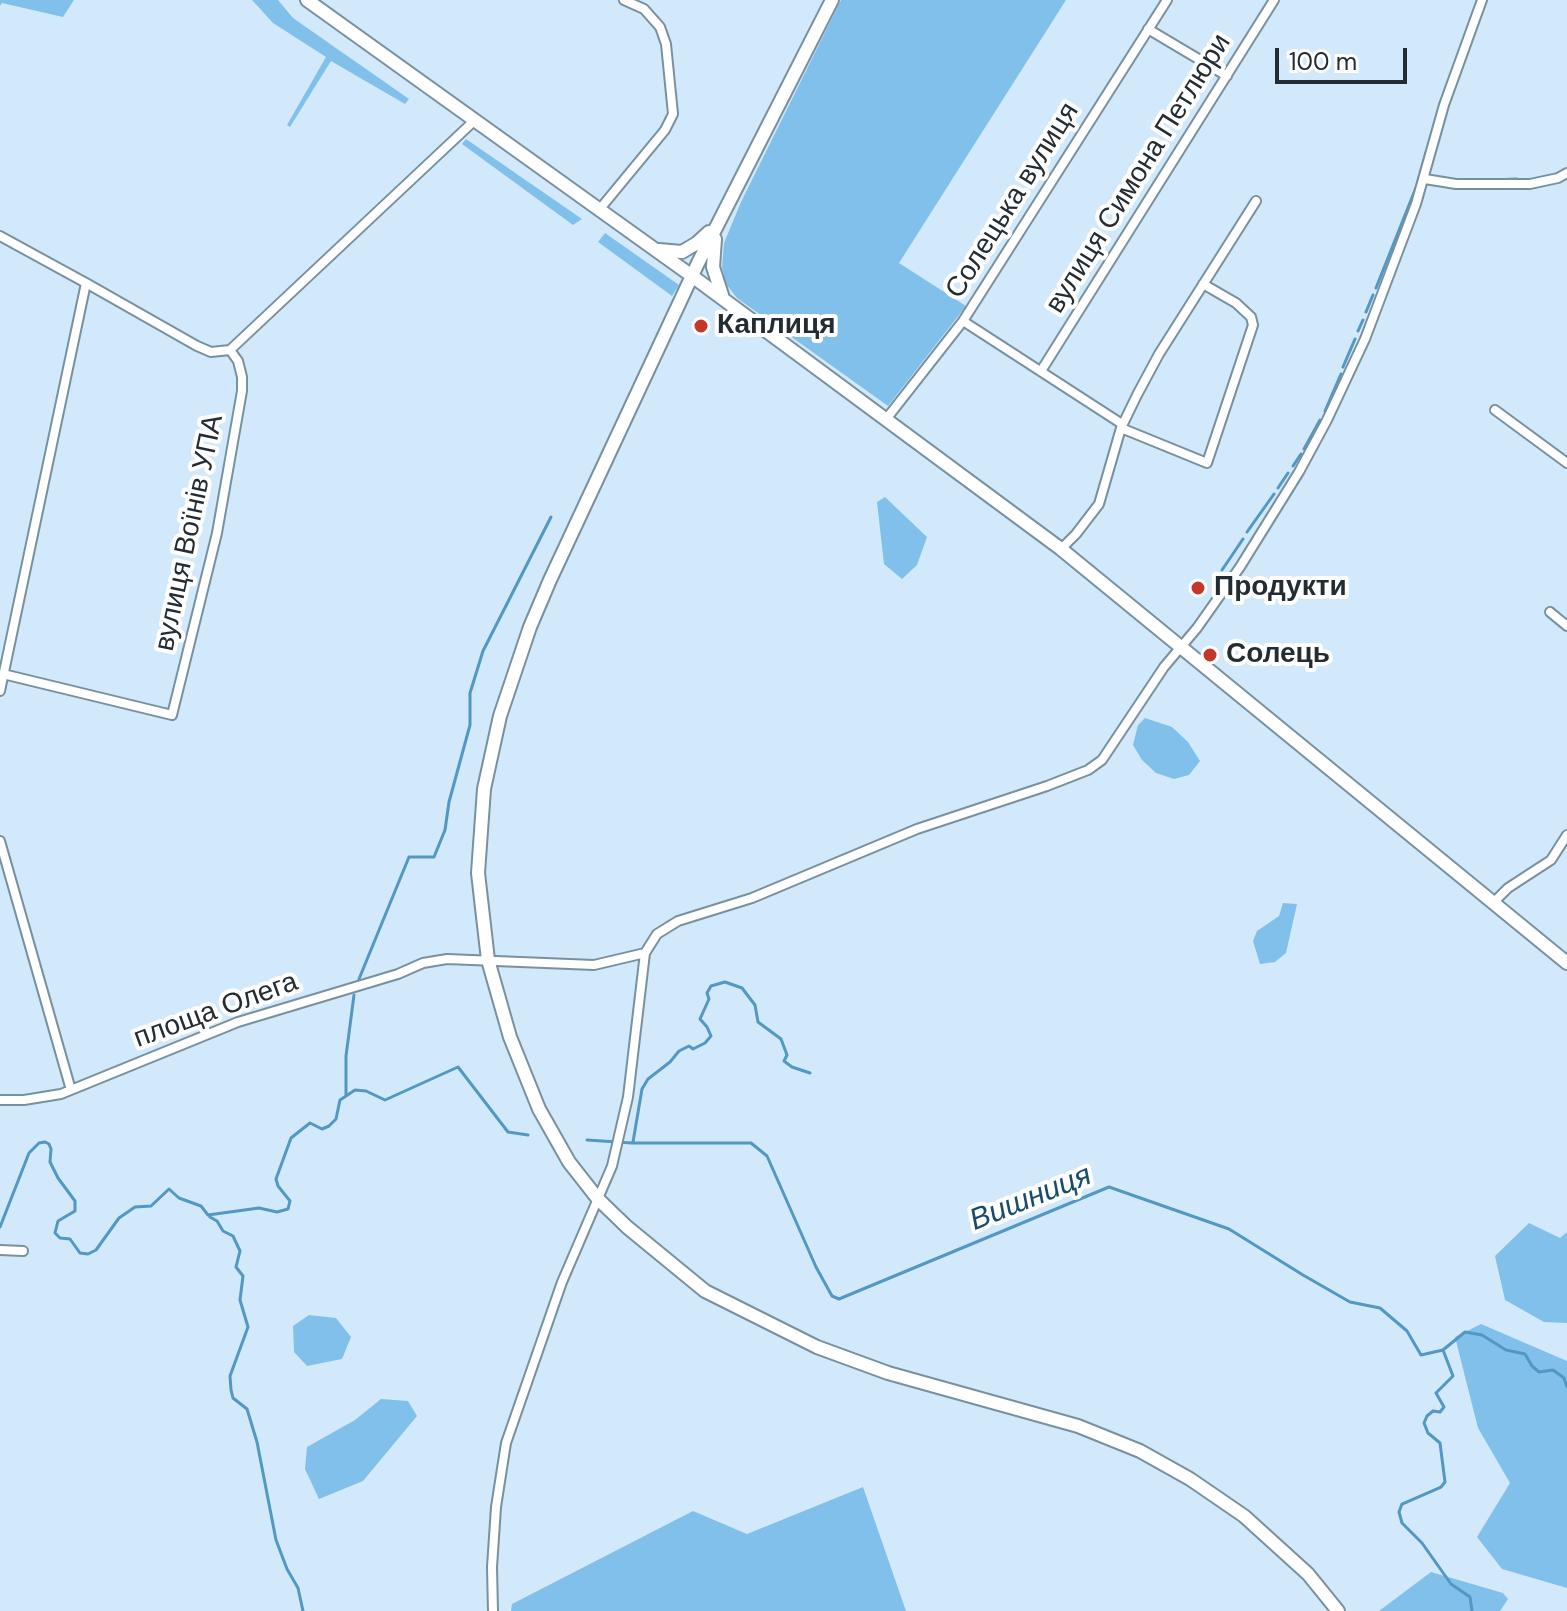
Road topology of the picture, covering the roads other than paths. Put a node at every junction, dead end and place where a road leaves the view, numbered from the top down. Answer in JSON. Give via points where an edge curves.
{"nodes":[{"id":1,"x":307,"y":0,"type":"edge"},
{"id":2,"x":624,"y":0,"type":"edge"},
{"id":3,"x":832,"y":0,"type":"edge"},
{"id":4,"x":1167,"y":0,"type":"edge"},
{"id":5,"x":1274,"y":0,"type":"edge"},
{"id":6,"x":1482,"y":0,"type":"edge"},
{"id":7,"x":1148,"y":29,"type":"junction"},
{"id":8,"x":1227,"y":76,"type":"junction"},
{"id":9,"x":475,"y":120,"type":"junction"},
{"id":10,"x":1567,"y":173,"type":"edge"},
{"id":11,"x":1425,"y":179,"type":"junction"},
{"id":12,"x":1256,"y":201,"type":"dead end"},
{"id":13,"x":599,"y":210,"type":"junction"},
{"id":14,"x":720,"y":221,"type":"junction"},
{"id":15,"x":0,"y":236,"type":"edge"},
{"id":16,"x":654,"y":249,"type":"junction"},
{"id":17,"x":692,"y":276,"type":"junction"},
{"id":18,"x":86,"y":283,"type":"junction"},
{"id":19,"x":1203,"y":284,"type":"junction"},
{"id":20,"x":725,"y":300,"type":"junction"},
{"id":21,"x":963,"y":321,"type":"junction"},
{"id":22,"x":230,"y":350,"type":"junction"},
{"id":23,"x":1041,"y":371,"type":"junction"},
{"id":24,"x":1495,"y":410,"type":"dead end"},
{"id":25,"x":887,"y":418,"type":"junction"},
{"id":26,"x":1122,"y":426,"type":"junction"},
{"id":27,"x":1567,"y":463,"type":"edge"},
{"id":28,"x":1061,"y":549,"type":"junction"},
{"id":29,"x":1550,"y":612,"type":"dead end"},
{"id":30,"x":1567,"y":626,"type":"edge"},
{"id":31,"x":1180,"y":647,"type":"junction"},
{"id":32,"x":3,"y":674,"type":"junction"},
{"id":33,"x":0,"y":691,"type":"edge"},
{"id":34,"x":1567,"y":835,"type":"edge"},
{"id":35,"x":0,"y":841,"type":"edge"},
{"id":36,"x":1493,"y":903,"type":"junction"},
{"id":37,"x":645,"y":953,"type":"junction"},
{"id":38,"x":488,"y":960,"type":"junction"},
{"id":39,"x":1567,"y":963,"type":"edge"},
{"id":40,"x":71,"y":1090,"type":"junction"},
{"id":41,"x":0,"y":1100,"type":"edge"},
{"id":42,"x":598,"y":1199,"type":"junction"},
{"id":43,"x":0,"y":1250,"type":"edge"},
{"id":44,"x":23,"y":1251,"type":"dead end"},
{"id":45,"x":493,"y":1611,"type":"edge"},
{"id":46,"x":1338,"y":1611,"type":"edge"}],
"edges":[{"from":1,"to":9,"type":"main road"},
{"from":2,"to":13,"type":"street","via":[[656,21],[666,44],[673,103],[670,124]]},
{"from":3,"to":14,"type":"main road"},
{"from":4,"to":7,"type":"street","name":"Солецька вулиця"},
{"from":5,"to":8,"type":"street","name":"вулиця Симона Петлюри"},
{"from":6,"to":11,"type":"street","via":[[1444,105]]},
{"from":7,"to":8,"type":"street"},
{"from":7,"to":21,"type":"street","name":"Солецька вулиця"},
{"from":8,"to":23,"type":"street","name":"вулиця Симона Петлюри"},
{"from":9,"to":13,"type":"main road"},
{"from":9,"to":22,"type":"street"},
{"from":10,"to":11,"type":"street","via":[[1530,184]]},
{"from":11,"to":31,"type":"street","via":[[1365,339],[1327,420],[1240,567]]},
{"from":12,"to":19,"type":"street"},
{"from":13,"to":16,"type":"main road"},
{"from":14,"to":16,"type":"main road","via":[[682,252]]},
{"from":14,"to":17,"type":"main road"},
{"from":14,"to":20,"type":"main road","via":[[713,267]]},
{"from":15,"to":18,"type":"street"},
{"from":16,"to":17,"type":"main road"},
{"from":17,"to":20,"type":"main road"},
{"from":17,"to":38,"type":"main road","via":[[550,580],[500,716],[479,833]]},
{"from":18,"to":22,"type":"street","via":[[197,346],[211,352]]},
{"from":18,"to":32,"type":"street"},
{"from":19,"to":26,"type":"street"},
{"from":19,"to":26,"type":"street","via":[[1236,303],[1253,325],[1207,463]]},
{"from":20,"to":25,"type":"main road"},
{"from":21,"to":23,"type":"street"},
{"from":21,"to":25,"type":"street","name":"Солецька вулиця"},
{"from":22,"to":32,"type":"street","name":"вулиця Воїнів УПА","via":[[241,369],[242,391],[217,533],[172,715]]},
{"from":23,"to":26,"type":"street"},
{"from":24,"to":27,"type":"street"},
{"from":25,"to":28,"type":"main road"},
{"from":26,"to":28,"type":"street","via":[[1099,504]]},
{"from":28,"to":31,"type":"main road"},
{"from":29,"to":30,"type":"street"},
{"from":31,"to":36,"type":"main road"},
{"from":31,"to":37,"type":"street","via":[[1114,745],[1088,770],[678,921],[657,934]]},
{"from":32,"to":33,"type":"street"},
{"from":34,"to":36,"type":"street","via":[[1551,860]]},
{"from":35,"to":40,"type":"street"},
{"from":36,"to":39,"type":"main road"},
{"from":37,"to":38,"type":"street","name":"площа Олега","via":[[594,965]]},
{"from":37,"to":42,"type":"street","via":[[628,1097],[612,1166]]},
{"from":38,"to":40,"type":"street","name":"площа Олега","via":[[423,963],[238,1022]]},
{"from":38,"to":42,"type":"main road","via":[[510,1037],[539,1109]]},
{"from":40,"to":41,"type":"street","name":"площа Олега"},
{"from":42,"to":45,"type":"street","via":[[562,1282],[506,1443],[495,1522]]},
{"from":42,"to":46,"type":"main road","via":[[705,1291],[817,1347],[888,1373],[1078,1426],[1140,1451],[1244,1516],[1308,1574]]},
{"from":43,"to":44,"type":"street"}]}
